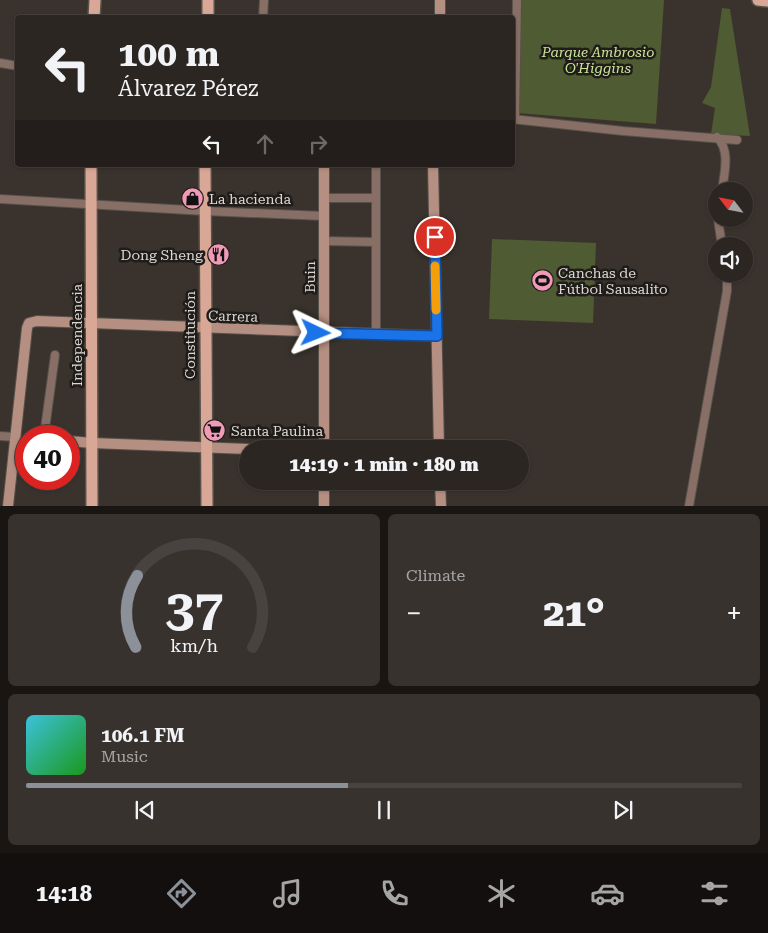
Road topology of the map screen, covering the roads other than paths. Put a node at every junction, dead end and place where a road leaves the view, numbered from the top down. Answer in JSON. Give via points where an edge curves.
{"nodes":[{"id":1,"x":95,"y":0,"type":"edge"},
{"id":2,"x":208,"y":0,"type":"edge"},
{"id":3,"x":264,"y":0,"type":"edge"},
{"id":4,"x":440,"y":0,"type":"edge"},
{"id":5,"x":517,"y":0,"type":"edge"},
{"id":6,"x":758,"y":0,"type":"edge"},
{"id":7,"x":768,"y":1,"type":"edge"},
{"id":8,"x":94,"y":15,"type":"edge"},
{"id":9,"x":208,"y":15,"type":"edge"},
{"id":10,"x":263,"y":15,"type":"edge"},
{"id":11,"x":440,"y":15,"type":"edge"},
{"id":12,"x":0,"y":63,"type":"edge"},
{"id":13,"x":15,"y":66,"type":"edge"},
{"id":14,"x":515,"y":79,"type":"edge"},
{"id":15,"x":515,"y":119,"type":"edge"},
{"id":16,"x":717,"y":137,"type":"junction"},
{"id":17,"x":737,"y":140,"type":"dead end"},
{"id":18,"x":91,"y":167,"type":"edge"},
{"id":19,"x":205,"y":167,"type":"edge"},
{"id":20,"x":324,"y":167,"type":"edge"},
{"id":21,"x":376,"y":167,"type":"edge"},
{"id":22,"x":433,"y":167,"type":"edge"},
{"id":23,"x":723,"y":182,"type":"edge"},
{"id":24,"x":324,"y":198,"type":"junction"},
{"id":25,"x":376,"y":198,"type":"junction"},
{"id":26,"x":0,"y":199,"type":"edge"},
{"id":27,"x":91,"y":204,"type":"junction"},
{"id":28,"x":205,"y":211,"type":"junction"},
{"id":29,"x":324,"y":216,"type":"junction"},
{"id":30,"x":324,"y":241,"type":"junction"},
{"id":31,"x":376,"y":242,"type":"junction"},
{"id":32,"x":727,"y":282,"type":"edge"},
{"id":33,"x":93,"y":324,"type":"junction"},
{"id":34,"x":205,"y":328,"type":"junction"},
{"id":35,"x":323,"y":333,"type":"junction"},
{"id":36,"x":376,"y":334,"type":"junction"},
{"id":37,"x":437,"y":336,"type":"junction"},
{"id":38,"x":55,"y":355,"type":"dead end"},
{"id":39,"x":16,"y":425,"type":"edge"},
{"id":40,"x":45,"y":425,"type":"edge"},
{"id":41,"x":0,"y":436,"type":"edge"},
{"id":42,"x":15,"y":437,"type":"joint"},
{"id":43,"x":324,"y":440,"type":"edge"},
{"id":44,"x":439,"y":440,"type":"edge"},
{"id":45,"x":80,"y":442,"type":"edge"},
{"id":46,"x":92,"y":443,"type":"junction"},
{"id":47,"x":206,"y":447,"type":"junction"},
{"id":48,"x":239,"y":449,"type":"edge"},
{"id":49,"x":324,"y":490,"type":"edge"},
{"id":50,"x":440,"y":490,"type":"edge"},
{"id":51,"x":8,"y":506,"type":"edge"},
{"id":52,"x":92,"y":506,"type":"edge"},
{"id":53,"x":207,"y":506,"type":"edge"},
{"id":54,"x":324,"y":506,"type":"edge"},
{"id":55,"x":441,"y":506,"type":"edge"},
{"id":56,"x":689,"y":506,"type":"edge"}],
"edges":[{"from":1,"to":8,"type":"main road"},
{"from":2,"to":9,"type":"main road"},
{"from":3,"to":10,"type":"street"},
{"from":4,"to":11,"type":"street"},
{"from":5,"to":14,"type":"street"},
{"from":6,"to":7,"type":"main road"},
{"from":12,"to":13,"type":"street"},
{"from":15,"to":16,"type":"street"},
{"from":16,"to":17,"type":"street"},
{"from":16,"to":23,"type":"street","via":[[725,153]]},
{"from":18,"to":27,"type":"main road","name":"Independencia"},
{"from":19,"to":28,"type":"main road","name":"Constitución"},
{"from":20,"to":24,"type":"street","name":"Buin"},
{"from":21,"to":25,"type":"street"},
{"from":22,"to":37,"type":"street"},
{"from":24,"to":25,"type":"street"},
{"from":24,"to":29,"type":"street","name":"Buin"},
{"from":25,"to":31,"type":"street"},
{"from":26,"to":27,"type":"street"},
{"from":27,"to":28,"type":"street"},
{"from":27,"to":33,"type":"main road","name":"Independencia"},
{"from":28,"to":29,"type":"street"},
{"from":28,"to":34,"type":"main road","name":"Constitución"},
{"from":29,"to":30,"type":"street","name":"Buin"},
{"from":30,"to":31,"type":"street"},
{"from":30,"to":35,"type":"street","name":"Buin"},
{"from":31,"to":36,"type":"street"},
{"from":32,"to":56,"type":"street"},
{"from":33,"to":34,"type":"street","name":"Carrera"},
{"from":33,"to":39,"type":"street","name":"Carrera","via":[[29,323]]},
{"from":33,"to":46,"type":"main road","name":"Independencia"},
{"from":34,"to":35,"type":"street","name":"Carrera"},
{"from":34,"to":47,"type":"main road","name":"Constitución"},
{"from":35,"to":36,"type":"street","name":"Carrera"},
{"from":35,"to":43,"type":"street","name":"Buin"},
{"from":36,"to":37,"type":"street","name":"Carrera"},
{"from":37,"to":44,"type":"street"},
{"from":38,"to":40,"type":"street"},
{"from":41,"to":42,"type":"street"},
{"from":42,"to":51,"type":"street"},
{"from":45,"to":46,"type":"street"},
{"from":46,"to":47,"type":"street"},
{"from":46,"to":52,"type":"main road","name":"Independencia"},
{"from":47,"to":48,"type":"street"},
{"from":47,"to":53,"type":"main road","name":"Constitución"},
{"from":49,"to":54,"type":"street"},
{"from":50,"to":55,"type":"street"}]}
